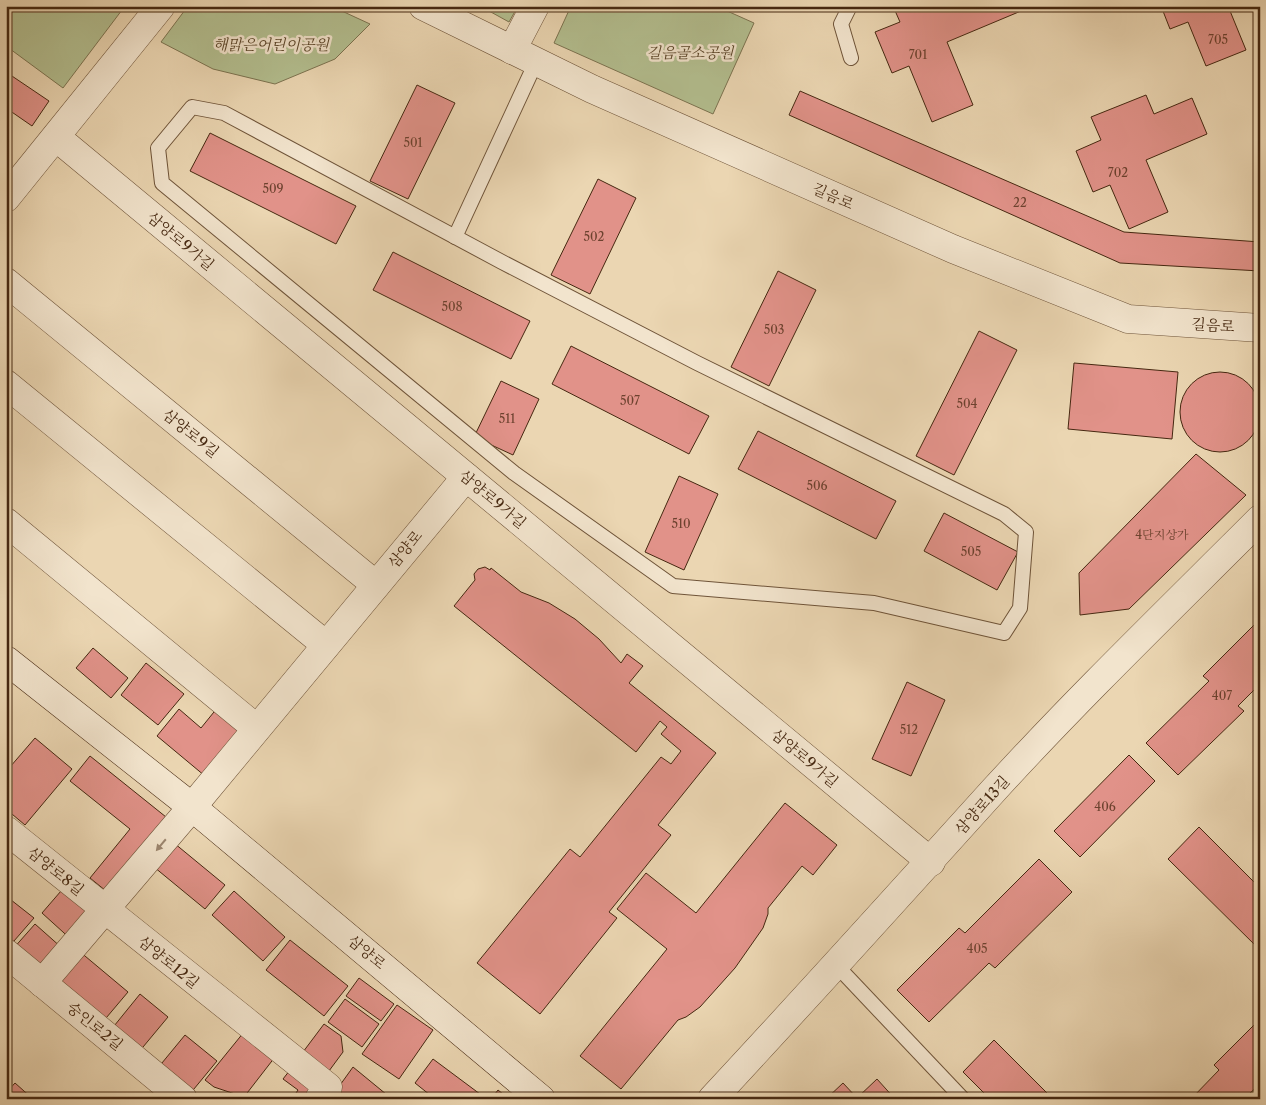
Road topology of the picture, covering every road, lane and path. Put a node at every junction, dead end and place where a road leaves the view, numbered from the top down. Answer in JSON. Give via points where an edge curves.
{"nodes":[{"id":1,"x":161,"y":6,"type":"edge"},
{"id":2,"x":424,"y":6,"type":"edge"},
{"id":3,"x":536,"y":6,"type":"edge"},
{"id":4,"x":850,"y":6,"type":"edge"},
{"id":5,"x":512,"y":50,"type":"junction"},
{"id":6,"x":851,"y":58,"type":"dead end"},
{"id":7,"x":536,"y":62,"type":"junction"},
{"id":8,"x":56,"y":137,"type":"junction"},
{"id":9,"x":6,"y":198,"type":"edge"},
{"id":10,"x":454,"y":237,"type":"junction"},
{"id":11,"x":6,"y":282,"type":"edge"},
{"id":12,"x":1260,"y":328,"type":"edge"},
{"id":13,"x":6,"y":384,"type":"edge"},
{"id":14,"x":466,"y":477,"type":"junction"},
{"id":15,"x":1260,"y":519,"type":"edge"},
{"id":16,"x":6,"y":522,"type":"edge"},
{"id":17,"x":376,"y":585,"type":"junction"},
{"id":18,"x":326,"y":645,"type":"junction"},
{"id":19,"x":6,"y":660,"type":"edge"},
{"id":20,"x":256,"y":728,"type":"junction"},
{"id":21,"x":192,"y":807,"type":"junction"},
{"id":22,"x":6,"y":830,"type":"edge"},
{"id":23,"x":931,"y":862,"type":"junction"},
{"id":24,"x":105,"y":911,"type":"junction"},
{"id":25,"x":6,"y":953,"type":"edge"},
{"id":26,"x":837,"y":966,"type":"junction"},
{"id":27,"x":42,"y":983,"type":"junction"},
{"id":28,"x":184,"y":1099,"type":"edge"},
{"id":29,"x":319,"y":1099,"type":"edge"},
{"id":30,"x":541,"y":1099,"type":"edge"},
{"id":31,"x":712,"y":1099,"type":"edge"},
{"id":32,"x":964,"y":1099,"type":"edge"}],
"edges":[{"from":1,"to":8,"type":"street"},
{"from":2,"to":5,"type":"street","name":"길음로"},
{"from":3,"to":5,"type":"street"},
{"from":4,"to":6,"type":"lane","via":[[841,24]]},
{"from":5,"to":7,"type":"street","name":"길음로"},
{"from":7,"to":10,"type":"lane"},
{"from":7,"to":12,"type":"street","name":"길음로","via":[[953,248],[1128,319]]},
{"from":8,"to":9,"type":"street"},
{"from":8,"to":14,"type":"street","name":"삼양로9가길"},
{"from":10,"to":10,"type":"lane","via":[[224,113],[192,107],[158,148],[162,183],[514,473],[673,586],[874,603],[1004,633],[1020,608],[1026,532],[1004,514],[698,363]]},
{"from":11,"to":17,"type":"street","name":"삼양로9길"},
{"from":13,"to":18,"type":"street"},
{"from":14,"to":17,"type":"street","name":"삼양로"},
{"from":14,"to":23,"type":"street","name":"삼양로9가길"},
{"from":15,"to":23,"type":"street","name":"삼양로13길","via":[[1106,672]]},
{"from":16,"to":20,"type":"street"},
{"from":17,"to":18,"type":"street","name":"삼양로"},
{"from":18,"to":20,"type":"street","name":"삼양로"},
{"from":19,"to":21,"type":"street","name":"삼양로"},
{"from":20,"to":21,"type":"street","name":"삼양로"},
{"from":21,"to":24,"type":"street","one_way":true},
{"from":21,"to":30,"type":"street","name":"삼양로"},
{"from":22,"to":24,"type":"street","name":"삼양로8길"},
{"from":23,"to":26,"type":"street","name":"삼양로13길"},
{"from":24,"to":27,"type":"street"},
{"from":24,"to":29,"type":"street","name":"삼양로12길","via":[[328,1087]]},
{"from":25,"to":27,"type":"street","name":"숭인로2길"},
{"from":26,"to":31,"type":"street","name":"삼양로13길"},
{"from":26,"to":32,"type":"lane"},
{"from":27,"to":28,"type":"street","name":"숭인로2길"}]}
